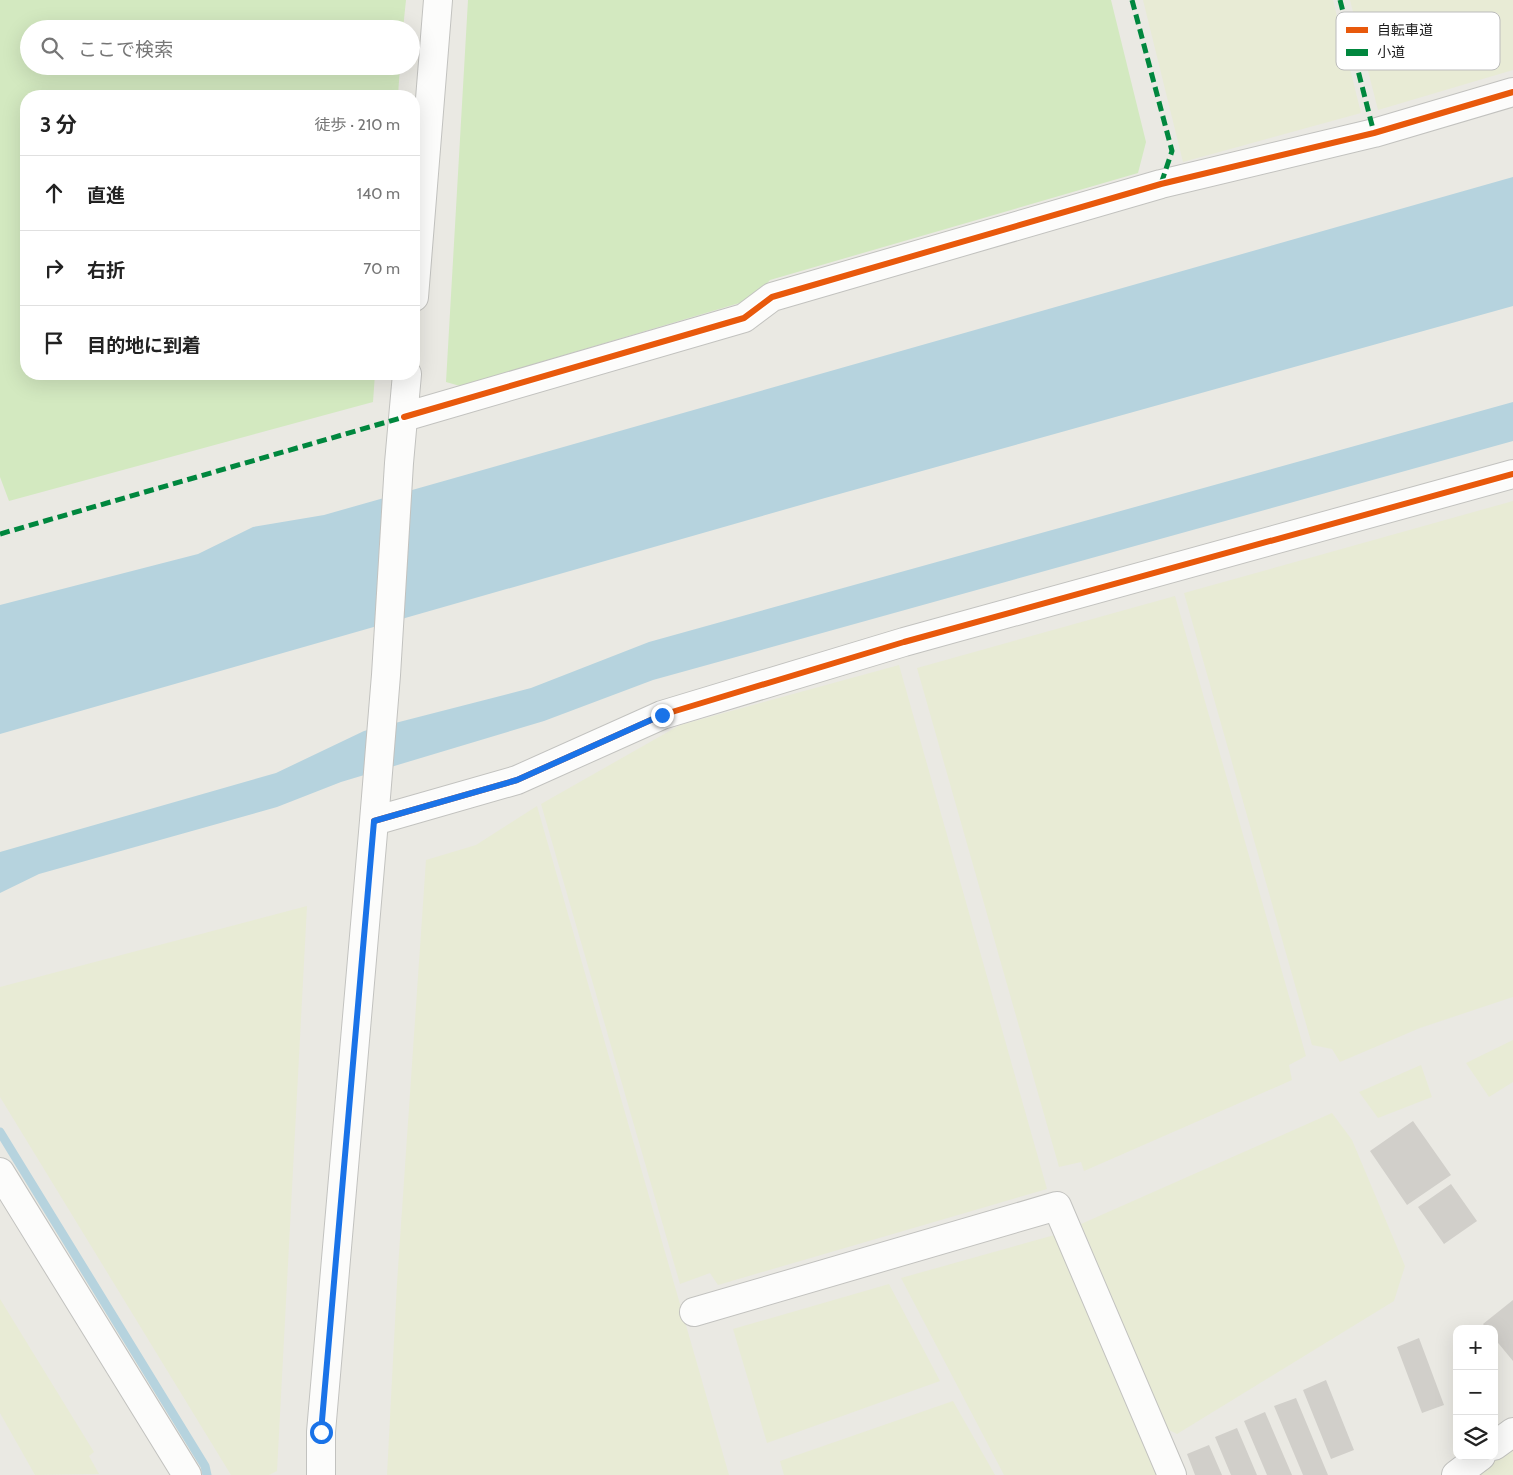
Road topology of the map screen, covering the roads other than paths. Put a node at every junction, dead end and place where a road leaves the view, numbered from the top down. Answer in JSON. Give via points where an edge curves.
{"nodes":[{"id":1,"x":438,"y":0,"type":"edge"},
{"id":2,"x":1513,"y":92,"type":"edge"},
{"id":3,"x":420,"y":223,"type":"edge"},
{"id":4,"x":407,"y":380,"type":"edge"},
{"id":5,"x":404,"y":417,"type":"junction"},
{"id":6,"x":1513,"y":474,"type":"edge"},
{"id":7,"x":375,"y":811,"type":"junction"},
{"id":8,"x":0,"y":1172,"type":"edge"},
{"id":9,"x":694,"y":1312,"type":"dead end"},
{"id":10,"x":1513,"y":1432,"type":"edge"},
{"id":11,"x":1498,"y":1443,"type":"edge"},
{"id":12,"x":1476,"y":1460,"type":"edge"},
{"id":13,"x":187,"y":1475,"type":"edge"},
{"id":14,"x":321,"y":1475,"type":"edge"},
{"id":15,"x":1172,"y":1475,"type":"edge"},
{"id":16,"x":1456,"y":1475,"type":"edge"}],
"edges":[{"from":1,"to":3,"type":"street"},
{"from":2,"to":5,"type":"street","via":[[1374,133],[1160,184],[772,296],[744,318]]},
{"from":4,"to":5,"type":"street"},
{"from":5,"to":7,"type":"street"},
{"from":6,"to":7,"type":"street","via":[[904,642],[671,712],[517,780]]},
{"from":7,"to":14,"type":"street","via":[[321,1432]]},
{"from":8,"to":13,"type":"street"},
{"from":9,"to":15,"type":"street","via":[[1057,1206]]},
{"from":10,"to":11,"type":"street"},
{"from":12,"to":16,"type":"street"}]}
